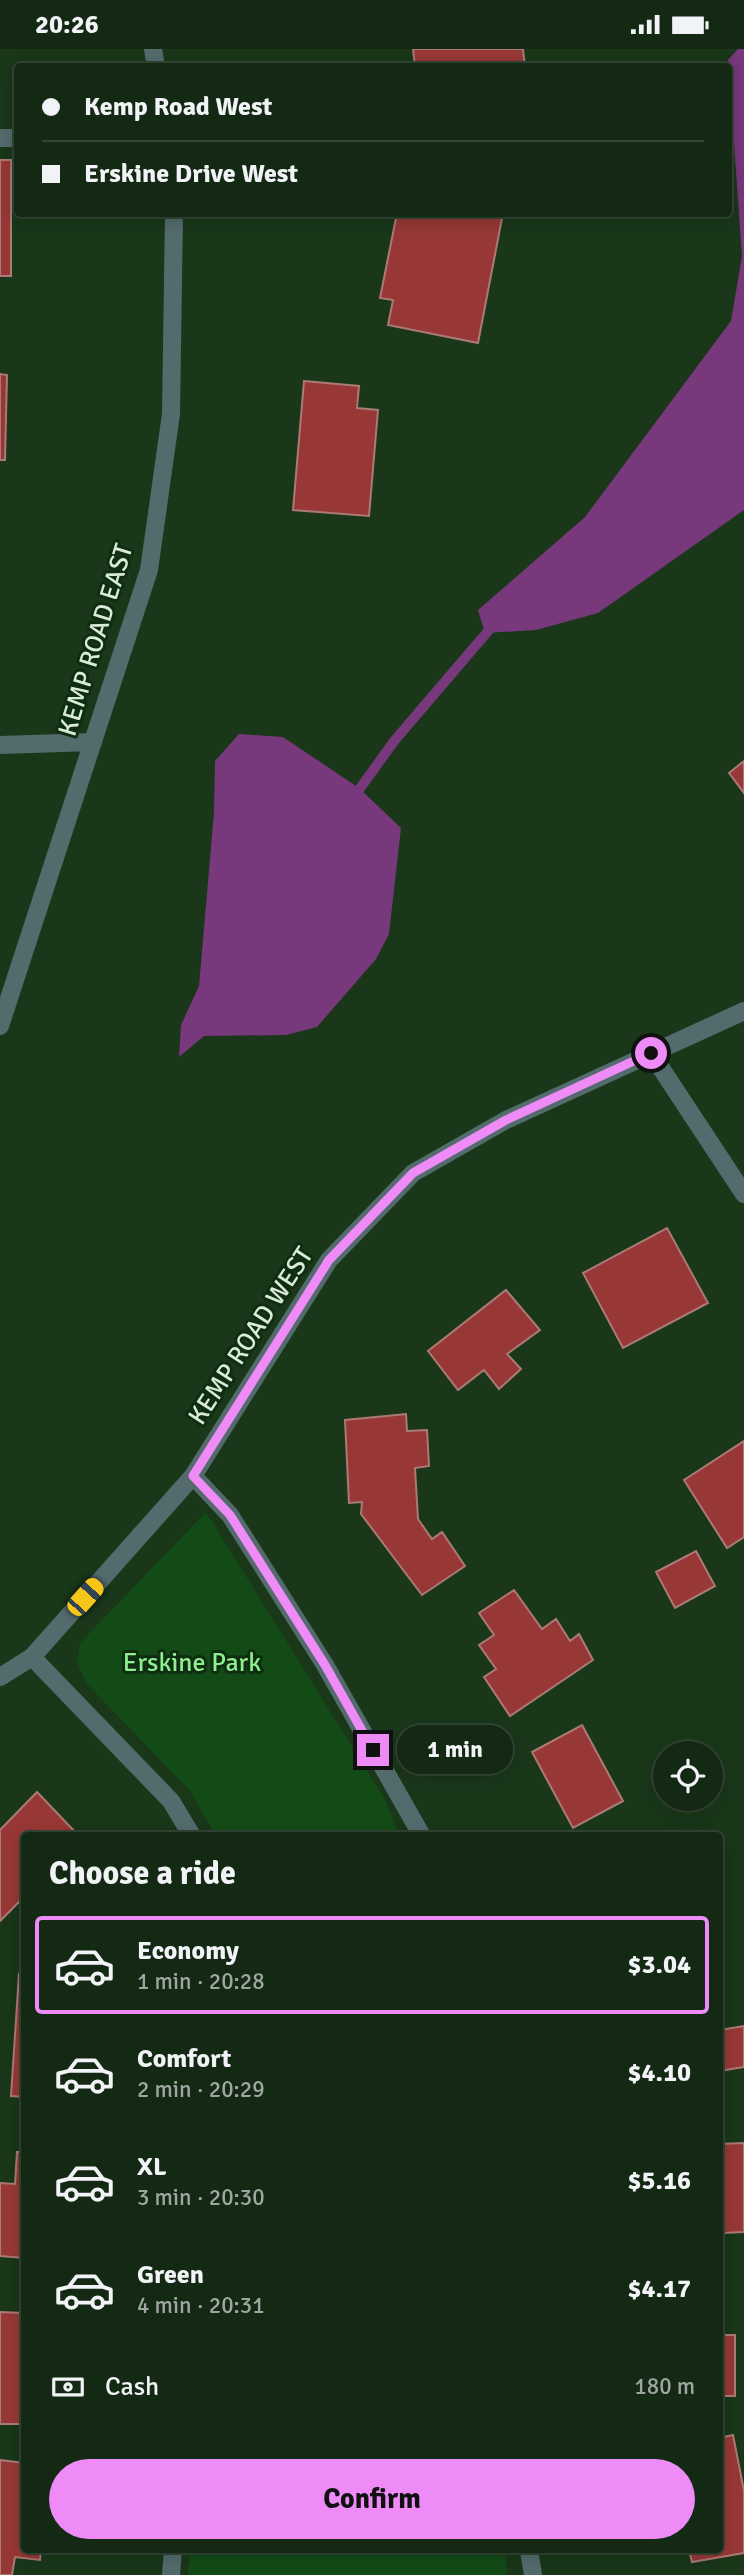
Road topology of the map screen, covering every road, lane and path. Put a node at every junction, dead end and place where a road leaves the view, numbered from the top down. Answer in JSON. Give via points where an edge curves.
{"nodes":[{"id":1,"x":174,"y":217,"type":"edge"},
{"id":2,"x":93,"y":742,"type":"junction"},
{"id":3,"x":0,"y":745,"type":"edge"},
{"id":4,"x":744,"y":1011,"type":"edge"},
{"id":5,"x":0,"y":1026,"type":"edge"},
{"id":6,"x":651,"y":1053,"type":"junction"},
{"id":7,"x":744,"y":1194,"type":"edge"},
{"id":8,"x":193,"y":1476,"type":"junction"},
{"id":9,"x":32,"y":1657,"type":"junction"},
{"id":10,"x":0,"y":1677,"type":"edge"},
{"id":11,"x":190,"y":1832,"type":"edge"},
{"id":12,"x":420,"y":1832,"type":"edge"},
{"id":13,"x":173,"y":2553,"type":"edge"},
{"id":14,"x":529,"y":2553,"type":"edge"},
{"id":15,"x":171,"y":2575,"type":"edge"},
{"id":16,"x":533,"y":2575,"type":"edge"}],
"edges":[{"from":1,"to":2,"type":"street","name":"KEMP ROAD EAST","via":[[171,414],[149,570]]},
{"from":2,"to":3,"type":"street"},
{"from":2,"to":5,"type":"street","name":"KEMP ROAD EAST"},
{"from":4,"to":6,"type":"street","name":"KEMP ROAD WEST"},
{"from":6,"to":7,"type":"street"},
{"from":6,"to":8,"type":"street","name":"KEMP ROAD WEST","via":[[506,1120],[413,1173],[329,1260]]},
{"from":8,"to":9,"type":"street","name":"KEMP ROAD WEST"},
{"from":8,"to":12,"type":"street","via":[[238,1527],[325,1665]]},
{"from":9,"to":10,"type":"street","name":"KEMP ROAD WEST"},
{"from":9,"to":11,"type":"street","via":[[171,1801]]},
{"from":13,"to":15,"type":"street"},
{"from":14,"to":16,"type":"street"}]}
